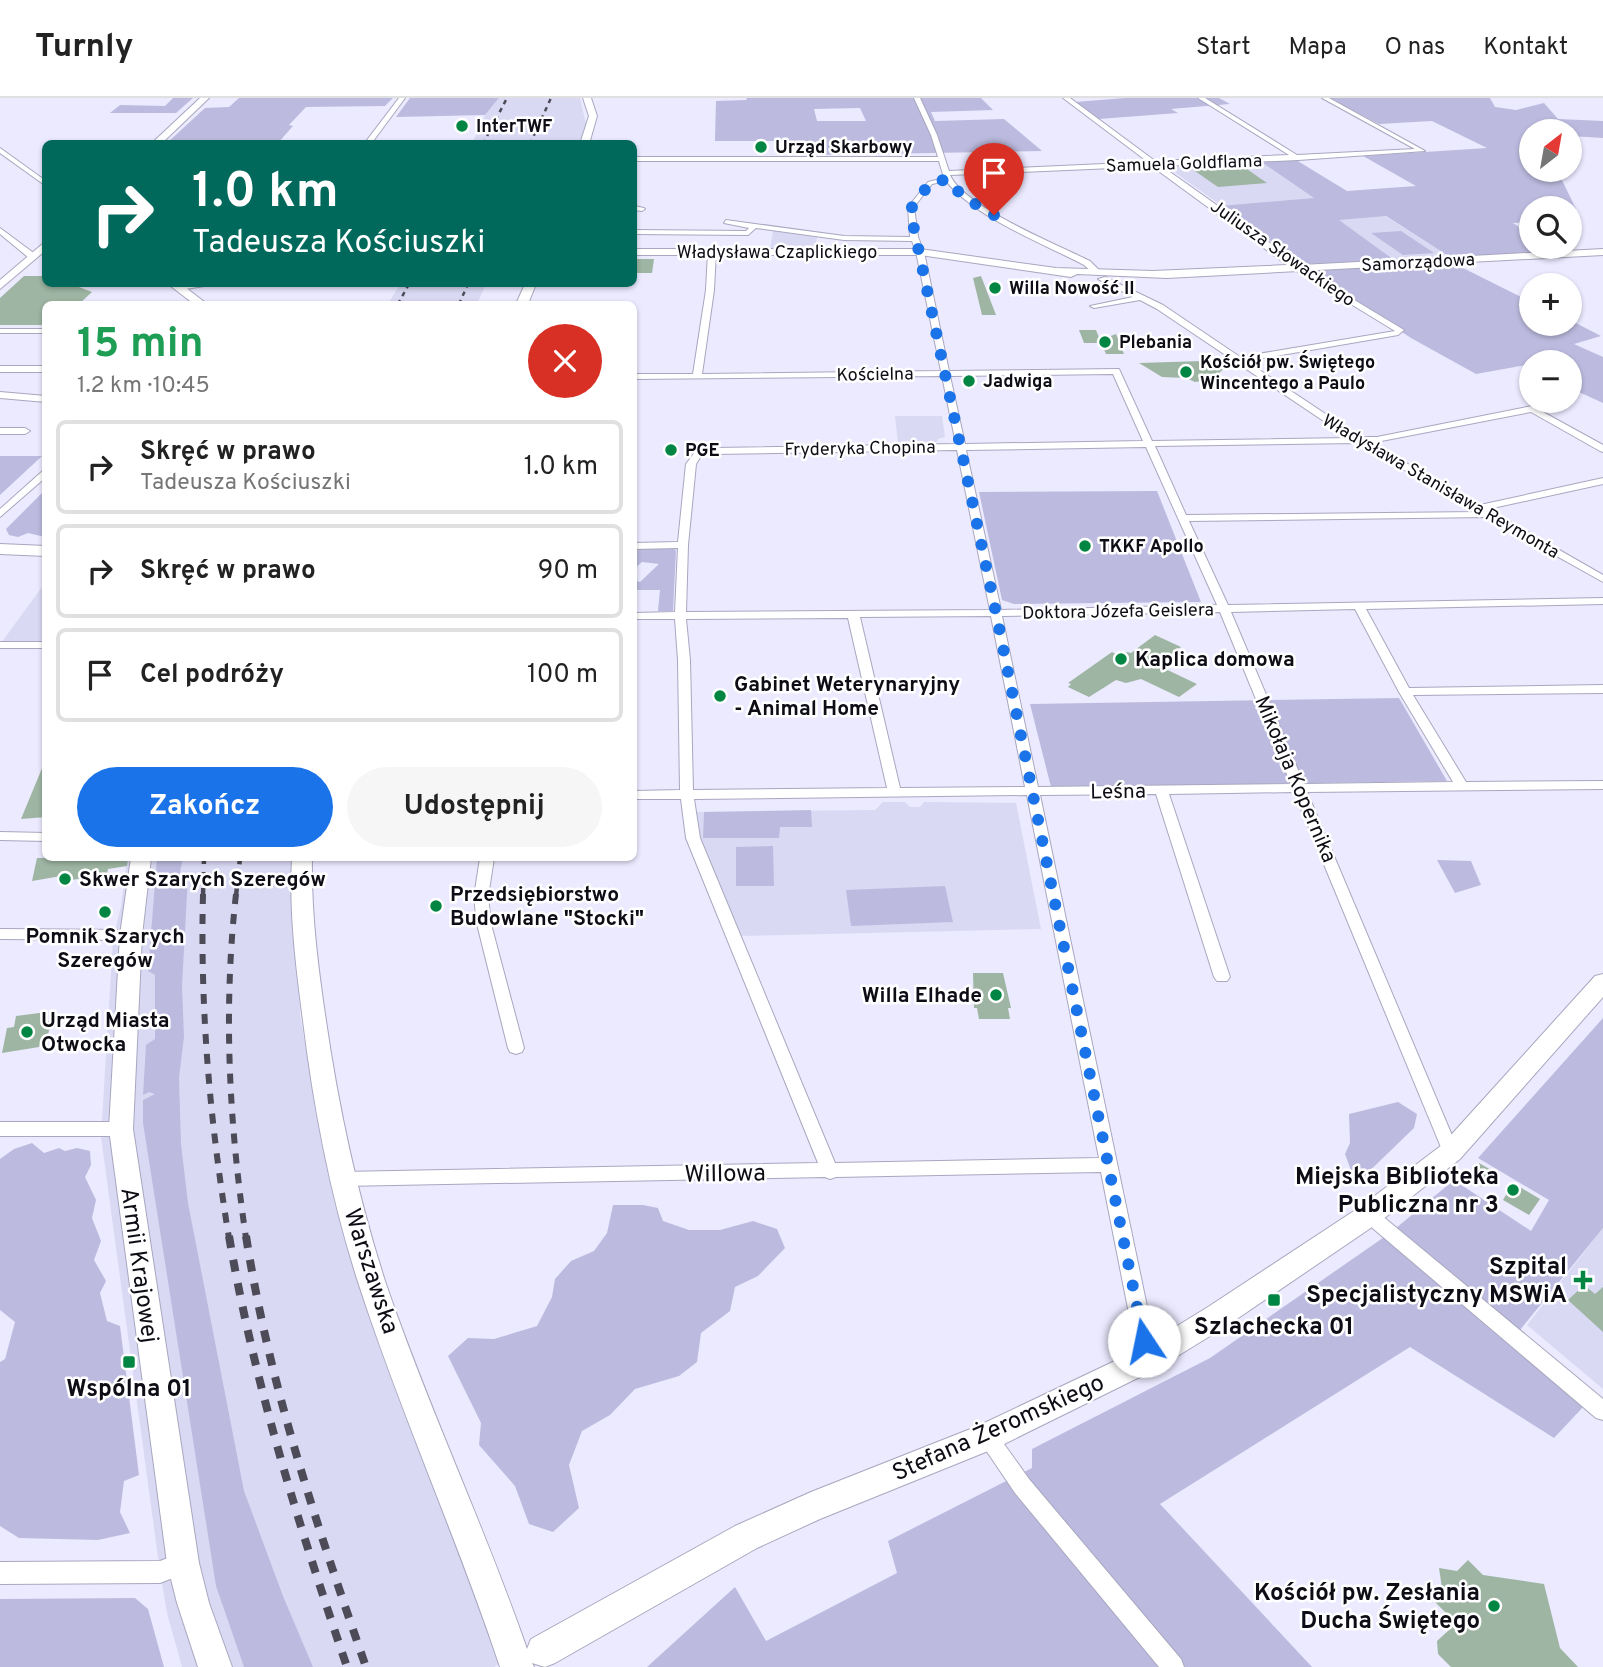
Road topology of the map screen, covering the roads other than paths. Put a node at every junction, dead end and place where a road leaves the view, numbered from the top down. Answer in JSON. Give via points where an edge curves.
{"nodes":[{"id":1,"x":205,"y":98,"type":"edge"},
{"id":2,"x":402,"y":98,"type":"edge"},
{"id":3,"x":587,"y":98,"type":"edge"},
{"id":4,"x":917,"y":98,"type":"edge"},
{"id":5,"x":1066,"y":98,"type":"edge"},
{"id":6,"x":1201,"y":98,"type":"edge"},
{"id":7,"x":1325,"y":98,"type":"edge"},
{"id":8,"x":159,"y":140,"type":"edge"},
{"id":9,"x":370,"y":140,"type":"edge"},
{"id":10,"x":585,"y":140,"type":"edge"},
{"id":11,"x":0,"y":150,"type":"edge"},
{"id":12,"x":1298,"y":158,"type":"junction"},
{"id":13,"x":637,"y":159,"type":"edge"},
{"id":14,"x":941,"y":159,"type":"junction"},
{"id":15,"x":1156,"y":165,"type":"junction"},
{"id":16,"x":947,"y":176,"type":"junction"},
{"id":17,"x":42,"y":181,"type":"edge"},
{"id":18,"x":726,"y":222,"type":"dead end"},
{"id":19,"x":754,"y":226,"type":"junction"},
{"id":20,"x":0,"y":230,"type":"edge"},
{"id":21,"x":637,"y":232,"type":"edge"},
{"id":22,"x":915,"y":239,"type":"junction"},
{"id":23,"x":42,"y":247,"type":"edge"},
{"id":24,"x":637,"y":252,"type":"edge"},
{"id":25,"x":712,"y":252,"type":"junction"},
{"id":26,"x":919,"y":252,"type":"junction"},
{"id":27,"x":1603,"y":252,"type":"edge"},
{"id":28,"x":32,"y":256,"type":"junction"},
{"id":29,"x":1298,"y":268,"type":"junction"},
{"id":30,"x":1098,"y":274,"type":"junction"},
{"id":31,"x":0,"y":286,"type":"edge"},
{"id":32,"x":177,"y":287,"type":"edge"},
{"id":33,"x":1140,"y":298,"type":"junction"},
{"id":34,"x":196,"y":301,"type":"edge"},
{"id":35,"x":1094,"y":306,"type":"dead end"},
{"id":36,"x":0,"y":331,"type":"edge"},
{"id":37,"x":42,"y":331,"type":"edge"},
{"id":38,"x":1236,"y":360,"type":"junction"},
{"id":39,"x":0,"y":369,"type":"edge"},
{"id":40,"x":42,"y":369,"type":"edge"},
{"id":41,"x":1116,"y":371,"type":"joint"},
{"id":42,"x":944,"y":373,"type":"junction"},
{"id":43,"x":697,"y":376,"type":"junction"},
{"id":44,"x":637,"y":377,"type":"edge"},
{"id":45,"x":0,"y":395,"type":"edge"},
{"id":46,"x":42,"y":399,"type":"edge"},
{"id":47,"x":0,"y":431,"type":"edge"},
{"id":48,"x":25,"y":431,"type":"dead end"},
{"id":49,"x":1357,"y":439,"type":"junction"},
{"id":50,"x":1148,"y":443,"type":"junction"},
{"id":51,"x":959,"y":446,"type":"junction"},
{"id":52,"x":1603,"y":449,"type":"edge"},
{"id":53,"x":42,"y":475,"type":"edge"},
{"id":54,"x":1603,"y":481,"type":"edge"},
{"id":55,"x":1475,"y":509,"type":"junction"},
{"id":56,"x":0,"y":514,"type":"edge"},
{"id":57,"x":1487,"y":515,"type":"junction"},
{"id":58,"x":1182,"y":518,"type":"junction"},
{"id":59,"x":683,"y":545,"type":"junction"},
{"id":60,"x":637,"y":546,"type":"edge"},
{"id":61,"x":0,"y":549,"type":"edge"},
{"id":62,"x":42,"y":553,"type":"edge"},
{"id":63,"x":42,"y":553,"type":"edge"},
{"id":64,"x":0,"y":554,"type":"edge"},
{"id":65,"x":1603,"y":579,"type":"edge"},
{"id":66,"x":1603,"y":601,"type":"edge"},
{"id":67,"x":1359,"y":607,"type":"junction"},
{"id":68,"x":1224,"y":609,"type":"junction"},
{"id":69,"x":853,"y":613,"type":"junction"},
{"id":70,"x":996,"y":613,"type":"junction"},
{"id":71,"x":680,"y":615,"type":"junction"},
{"id":72,"x":637,"y":616,"type":"edge"},
{"id":73,"x":0,"y":645,"type":"edge"},
{"id":74,"x":42,"y":645,"type":"edge"},
{"id":75,"x":1603,"y":689,"type":"edge"},
{"id":76,"x":1405,"y":692,"type":"junction"},
{"id":77,"x":1603,"y":785,"type":"edge"},
{"id":78,"x":1299,"y":787,"type":"junction"},
{"id":79,"x":1462,"y":787,"type":"junction"},
{"id":80,"x":1161,"y":790,"type":"junction"},
{"id":81,"x":1031,"y":792,"type":"junction"},
{"id":82,"x":895,"y":793,"type":"junction"},
{"id":83,"x":687,"y":794,"type":"junction"},
{"id":84,"x":637,"y":795,"type":"edge"},
{"id":85,"x":0,"y":836,"type":"edge"},
{"id":86,"x":42,"y":836,"type":"edge"},
{"id":87,"x":141,"y":861,"type":"edge"},
{"id":88,"x":302,"y":861,"type":"edge"},
{"id":89,"x":487,"y":861,"type":"edge"},
{"id":90,"x":0,"y":934,"type":"edge"},
{"id":91,"x":131,"y":935,"type":"junction"},
{"id":92,"x":1222,"y":978,"type":"dead end"},
{"id":93,"x":1603,"y":982,"type":"edge"},
{"id":94,"x":516,"y":1048,"type":"dead end"},
{"id":95,"x":0,"y":1129,"type":"edge"},
{"id":96,"x":121,"y":1129,"type":"junction"},
{"id":97,"x":1451,"y":1152,"type":"junction"},
{"id":98,"x":1109,"y":1165,"type":"junction"},
{"id":99,"x":830,"y":1172,"type":"junction"},
{"id":100,"x":342,"y":1179,"type":"junction"},
{"id":101,"x":1368,"y":1214,"type":"junction"},
{"id":102,"x":1148,"y":1359,"type":"junction"},
{"id":103,"x":1603,"y":1411,"type":"edge"},
{"id":104,"x":987,"y":1437,"type":"junction"},
{"id":105,"x":184,"y":1563,"type":"junction"},
{"id":106,"x":0,"y":1573,"type":"edge"},
{"id":107,"x":530,"y":1659,"type":"edge"},
{"id":108,"x":215,"y":1667,"type":"edge"},
{"id":109,"x":1173,"y":1667,"type":"edge"}],
"edges":[{"from":1,"to":8,"type":"street"},
{"from":2,"to":9,"type":"street"},
{"from":3,"to":10,"type":"street","via":[[593,116]]},
{"from":4,"to":14,"type":"street","name":"Władysława Stanisława Reymonta"},
{"from":5,"to":15,"type":"street","name":"Juliusza Słowackiego"},
{"from":6,"to":12,"type":"street"},
{"from":7,"to":12,"type":"street","name":"Samuela Goldflama","via":[[1422,151]]},
{"from":11,"to":17,"type":"street"},
{"from":12,"to":15,"type":"street","name":"Samuela Goldflama"},
{"from":13,"to":14,"type":"street"},
{"from":14,"to":16,"type":"street","name":"Władysława Stanisława Reymonta"},
{"from":15,"to":16,"type":"street","name":"Samuela Goldflama"},
{"from":15,"to":29,"type":"street","name":"Juliusza Słowackiego"},
{"from":16,"to":22,"type":"street","via":[[930,183],[911,207]]},
{"from":16,"to":30,"type":"street","name":"Władysława Stanisława Reymonta","via":[[962,196],[1087,263]]},
{"from":18,"to":19,"type":"street"},
{"from":19,"to":21,"type":"street","via":[[748,233]]},
{"from":19,"to":22,"type":"street","via":[[836,238]]},
{"from":20,"to":28,"type":"street"},
{"from":22,"to":26,"type":"street"},
{"from":23,"to":28,"type":"street"},
{"from":24,"to":25,"type":"street","name":"Władysława Czaplickiego"},
{"from":25,"to":26,"type":"street","name":"Władysława Czaplickiego"},
{"from":25,"to":43,"type":"street"},
{"from":26,"to":30,"type":"street","name":"Samorządowa"},
{"from":26,"to":42,"type":"street"},
{"from":27,"to":29,"type":"street","name":"Samorządowa"},
{"from":28,"to":31,"type":"street"},
{"from":29,"to":30,"type":"street","name":"Samorządowa"},
{"from":29,"to":38,"type":"street","name":"Juliusza Słowackiego","via":[[1400,330]]},
{"from":30,"to":33,"type":"street","name":"Władysława Stanisława Reymonta"},
{"from":32,"to":34,"type":"street"},
{"from":33,"to":35,"type":"street"},
{"from":33,"to":38,"type":"street","name":"Władysława Stanisława Reymonta"},
{"from":36,"to":37,"type":"street"},
{"from":38,"to":49,"type":"street","name":"Władysława Stanisława Reymonta"},
{"from":39,"to":40,"type":"street"},
{"from":41,"to":42,"type":"street","name":"Kościelna"},
{"from":41,"to":50,"type":"street","name":"Mikołaja Kopernika"},
{"from":42,"to":43,"type":"street","name":"Kościelna"},
{"from":42,"to":51,"type":"street"},
{"from":43,"to":44,"type":"street","name":"Kościelna"},
{"from":45,"to":46,"type":"street"},
{"from":47,"to":48,"type":"street"},
{"from":49,"to":50,"type":"street","name":"Fryderyka Chopina"},
{"from":49,"to":52,"type":"street","name":"Fryderyka Chopina","via":[[1377,440],[1532,409]]},
{"from":49,"to":55,"type":"street","name":"Władysława Stanisława Reymonta"},
{"from":50,"to":51,"type":"street","name":"Fryderyka Chopina"},
{"from":50,"to":58,"type":"street","name":"Mikołaja Kopernika"},
{"from":51,"to":59,"type":"street","name":"Fryderyka Chopina","via":[[713,451],[694,457]]},
{"from":51,"to":70,"type":"street"},
{"from":53,"to":56,"type":"street"},
{"from":54,"to":55,"type":"street"},
{"from":55,"to":57,"type":"street","name":"Władysława Stanisława Reymonta"},
{"from":57,"to":58,"type":"street"},
{"from":57,"to":65,"type":"street","name":"Władysława Stanisława Reymonta"},
{"from":58,"to":68,"type":"street","name":"Mikołaja Kopernika"},
{"from":59,"to":60,"type":"street"},
{"from":59,"to":71,"type":"street","name":"Fryderyka Chopina"},
{"from":61,"to":62,"type":"street"},
{"from":63,"to":64,"type":"street"},
{"from":66,"to":67,"type":"street","name":"Doktora Józefa Geislera"},
{"from":67,"to":68,"type":"street","name":"Doktora Józefa Geislera"},
{"from":67,"to":76,"type":"street"},
{"from":68,"to":70,"type":"street","name":"Doktora Józefa Geislera"},
{"from":68,"to":78,"type":"street","name":"Mikołaja Kopernika"},
{"from":69,"to":70,"type":"street","name":"Doktora Józefa Geislera"},
{"from":69,"to":71,"type":"street","name":"Doktora Józefa Geislera"},
{"from":69,"to":82,"type":"street"},
{"from":70,"to":81,"type":"street"},
{"from":71,"to":72,"type":"street","name":"Doktora Józefa Geislera"},
{"from":71,"to":83,"type":"street","name":"Fryderyka Chopina"},
{"from":73,"to":74,"type":"street"},
{"from":75,"to":76,"type":"street"},
{"from":76,"to":79,"type":"street"},
{"from":77,"to":79,"type":"street","name":"Leśna"},
{"from":78,"to":79,"type":"street","name":"Leśna"},
{"from":78,"to":80,"type":"street","name":"Leśna"},
{"from":78,"to":97,"type":"street","name":"Mikołaja Kopernika"},
{"from":80,"to":81,"type":"street","name":"Leśna"},
{"from":80,"to":92,"type":"street"},
{"from":81,"to":82,"type":"street","name":"Leśna"},
{"from":81,"to":98,"type":"street"},
{"from":82,"to":83,"type":"street","name":"Leśna"},
{"from":83,"to":84,"type":"street","name":"Leśna"},
{"from":83,"to":99,"type":"street","name":"Fryderyka Chopina","via":[[693,838]]},
{"from":85,"to":86,"type":"street"},
{"from":87,"to":91,"type":"street","name":"Armii Krajowej"},
{"from":88,"to":100,"type":"street","name":"Warszawska","via":[[303,940],[322,1086]]},
{"from":89,"to":94,"type":"street","via":[[481,897],[484,924]]},
{"from":90,"to":91,"type":"street"},
{"from":91,"to":96,"type":"street","name":"Armii Krajowej"},
{"from":93,"to":97,"type":"street","name":"Stefana Żeromskiego"},
{"from":95,"to":96,"type":"street"},
{"from":96,"to":105,"type":"street","name":"Armii Krajowej"},
{"from":97,"to":101,"type":"street","name":"Stefana Żeromskiego"},
{"from":98,"to":99,"type":"street","name":"Willowa"},
{"from":98,"to":102,"type":"street"},
{"from":99,"to":100,"type":"street","name":"Willowa"},
{"from":100,"to":107,"type":"street","name":"Warszawska","via":[[373,1285]]},
{"from":101,"to":102,"type":"street","name":"Stefana Żeromskiego"},
{"from":101,"to":103,"type":"street"},
{"from":102,"to":104,"type":"street","name":"Stefana Żeromskiego"},
{"from":104,"to":107,"type":"street","name":"Stefana Żeromskiego","via":[[746,1537]]},
{"from":104,"to":109,"type":"street","via":[[1022,1486]]},
{"from":105,"to":106,"type":"street","via":[[160,1572]]},
{"from":105,"to":108,"type":"street","name":"Armii Krajowej"}]}
